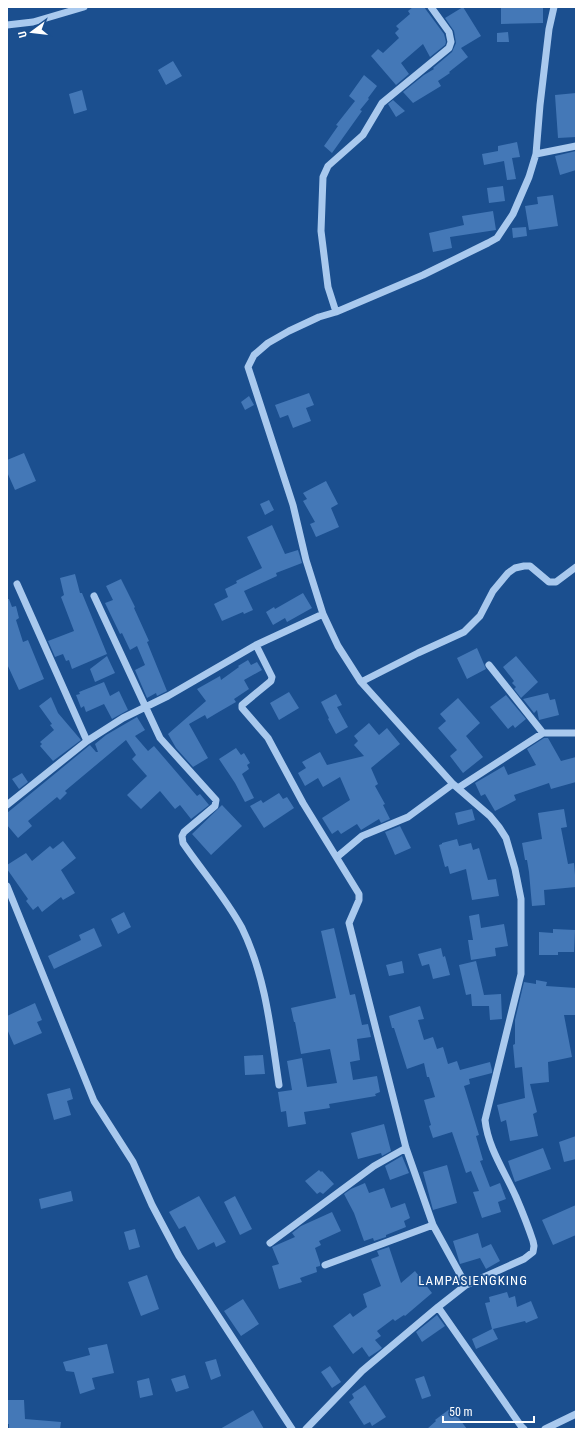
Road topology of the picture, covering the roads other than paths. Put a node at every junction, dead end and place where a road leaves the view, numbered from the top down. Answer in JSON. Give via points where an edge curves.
{"nodes":[{"id":1,"x":84,"y":7,"type":"edge"},
{"id":2,"x":431,"y":7,"type":"edge"},
{"id":3,"x":554,"y":7,"type":"edge"},
{"id":4,"x":7,"y":25,"type":"edge"},
{"id":5,"x":576,"y":146,"type":"edge"},
{"id":6,"x":536,"y":154,"type":"junction"},
{"id":7,"x":336,"y":312,"type":"junction"},
{"id":8,"x":576,"y":567,"type":"edge"},
{"id":9,"x":17,"y":584,"type":"dead end"},
{"id":10,"x":94,"y":596,"type":"dead end"},
{"id":11,"x":323,"y":614,"type":"junction"},
{"id":12,"x":256,"y":645,"type":"junction"},
{"id":13,"x":489,"y":665,"type":"dead end"},
{"id":14,"x":361,"y":682,"type":"junction"},
{"id":15,"x":146,"y":707,"type":"junction"},
{"id":16,"x":543,"y":733,"type":"junction"},
{"id":17,"x":576,"y":733,"type":"edge"},
{"id":18,"x":87,"y":741,"type":"junction"},
{"id":19,"x":456,"y":786,"type":"junction"},
{"id":20,"x":7,"y":805,"type":"edge"},
{"id":21,"x":337,"y":857,"type":"junction"},
{"id":22,"x":7,"y":886,"type":"edge"},
{"id":23,"x":279,"y":1085,"type":"dead end"},
{"id":24,"x":406,"y":1148,"type":"junction"},
{"id":25,"x":433,"y":1225,"type":"junction"},
{"id":26,"x":270,"y":1243,"type":"dead end"},
{"id":27,"x":325,"y":1265,"type":"dead end"},
{"id":28,"x":466,"y":1284,"type":"junction"},
{"id":29,"x":438,"y":1307,"type":"junction"},
{"id":30,"x":576,"y":1414,"type":"edge"},
{"id":31,"x":292,"y":1429,"type":"edge"},
{"id":32,"x":306,"y":1429,"type":"edge"},
{"id":33,"x":524,"y":1429,"type":"edge"},
{"id":34,"x":545,"y":1429,"type":"edge"}],
"edges":[{"from":1,"to":4,"type":"street","via":[[33,22]]},
{"from":2,"to":7,"type":"street","via":[[449,32],[449,48],[382,103],[363,135],[328,166],[323,177],[321,231],[328,287]]},
{"from":3,"to":6,"type":"street","via":[[549,29]]},
{"from":5,"to":6,"type":"street"},
{"from":6,"to":7,"type":"street","via":[[513,214],[497,238],[423,275]]},
{"from":7,"to":11,"type":"street","via":[[319,317],[268,343],[254,355],[248,367],[294,505],[306,560]]},
{"from":8,"to":14,"type":"street","via":[[553,583],[530,566],[515,568],[493,591],[480,616],[464,632]]},
{"from":9,"to":18,"type":"street"},
{"from":10,"to":15,"type":"street"},
{"from":11,"to":12,"type":"street"},
{"from":11,"to":14,"type":"street","via":[[338,646]]},
{"from":12,"to":15,"type":"street"},
{"from":12,"to":21,"type":"street","via":[[272,677],[271,681],[242,705],[242,708],[268,738],[303,803]]},
{"from":13,"to":16,"type":"street"},
{"from":14,"to":19,"type":"street"},
{"from":15,"to":18,"type":"street"},
{"from":15,"to":23,"type":"street","via":[[160,738],[216,800],[215,806],[184,832],[183,843],[242,928],[267,1005]]},
{"from":16,"to":17,"type":"street"},
{"from":16,"to":19,"type":"street"},
{"from":18,"to":20,"type":"street"},
{"from":19,"to":21,"type":"street","via":[[408,817],[362,836]]},
{"from":19,"to":28,"type":"street","via":[[490,816],[506,838],[521,899],[521,974],[485,1120],[497,1160],[516,1197],[534,1246],[533,1252],[524,1259]]},
{"from":21,"to":24,"type":"street","via":[[359,894],[349,923]]},
{"from":22,"to":31,"type":"street","via":[[94,1102],[133,1162],[179,1256]]},
{"from":24,"to":25,"type":"street"},
{"from":24,"to":26,"type":"street","via":[[374,1166]]},
{"from":25,"to":27,"type":"street"},
{"from":25,"to":28,"type":"street"},
{"from":28,"to":29,"type":"street"},
{"from":29,"to":32,"type":"street","via":[[362,1371]]},
{"from":29,"to":33,"type":"street"},
{"from":30,"to":34,"type":"street"}]}
